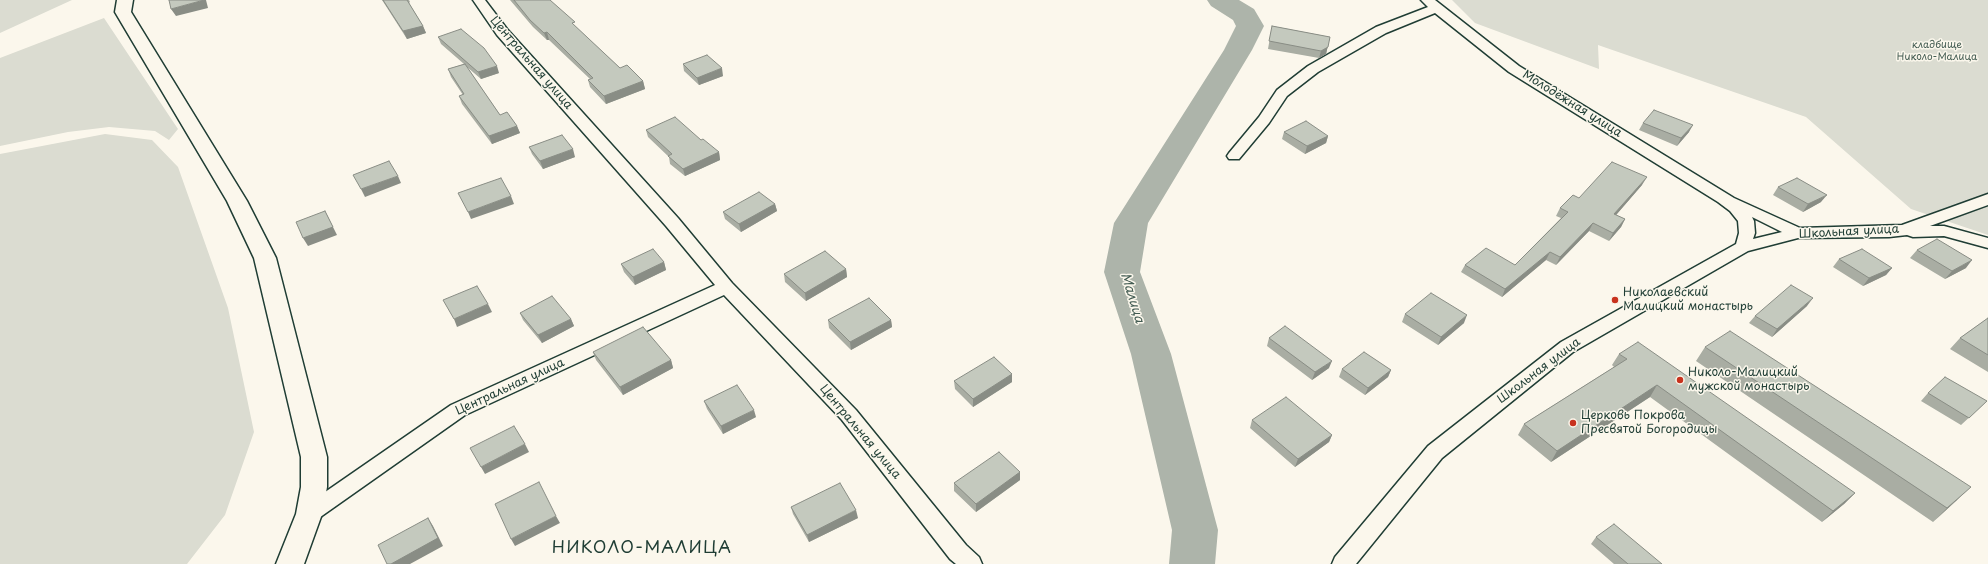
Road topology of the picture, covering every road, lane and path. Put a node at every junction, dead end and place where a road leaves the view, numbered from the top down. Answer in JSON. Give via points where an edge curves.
{"nodes":[{"id":1,"x":125,"y":0,"type":"edge"},
{"id":2,"x":478,"y":0,"type":"edge"},
{"id":3,"x":1431,"y":4,"type":"edge"},
{"id":4,"x":1234,"y":156,"type":"dead end"},
{"id":5,"x":1724,"y":198,"type":"junction"},
{"id":6,"x":1988,"y":199,"type":"edge"},
{"id":7,"x":1889,"y":232,"type":"junction"},
{"id":8,"x":1798,"y":233,"type":"junction"},
{"id":9,"x":1988,"y":243,"type":"edge"},
{"id":10,"x":1743,"y":247,"type":"junction"},
{"id":11,"x":726,"y":287,"type":"junction"},
{"id":12,"x":309,"y":514,"type":"junction"},
{"id":13,"x":290,"y":564,"type":"edge"},
{"id":14,"x":971,"y":564,"type":"edge"},
{"id":15,"x":1343,"y":564,"type":"edge"}],
"edges":[{"from":1,"to":12,"type":"street","via":[[122,12],[237,201],[265,258],[314,457],[314,487]]},
{"from":2,"to":11,"type":"street","name":"Центральная улица","via":[[502,32],[672,222]]},
{"from":3,"to":4,"type":"street","via":[[1312,69],[1282,93],[1264,120]]},
{"from":3,"to":5,"type":"street","name":"Молодёжная улица","via":[[1514,69]]},
{"from":5,"to":8,"type":"street","name":"Молодёжная улица"},
{"from":5,"to":10,"type":"street","name":"Молодёжная улица","via":[[1736,207],[1746,221],[1747,233]]},
{"from":6,"to":7,"type":"street","name":"Школьная улица","via":[[1904,230]]},
{"from":7,"to":8,"type":"street","name":"Школьная улица"},
{"from":7,"to":9,"type":"street","via":[[1944,231]]},
{"from":8,"to":10,"type":"street","name":"Школьная улица"},
{"from":10,"to":15,"type":"street","name":"Школьная улица","via":[[1567,346],[1435,452]]},
{"from":11,"to":12,"type":"street","name":"Центральная улица","via":[[458,410]]},
{"from":11,"to":14,"type":"street","name":"Центральная улица","via":[[849,415],[958,552]]},
{"from":12,"to":13,"type":"street"}]}
